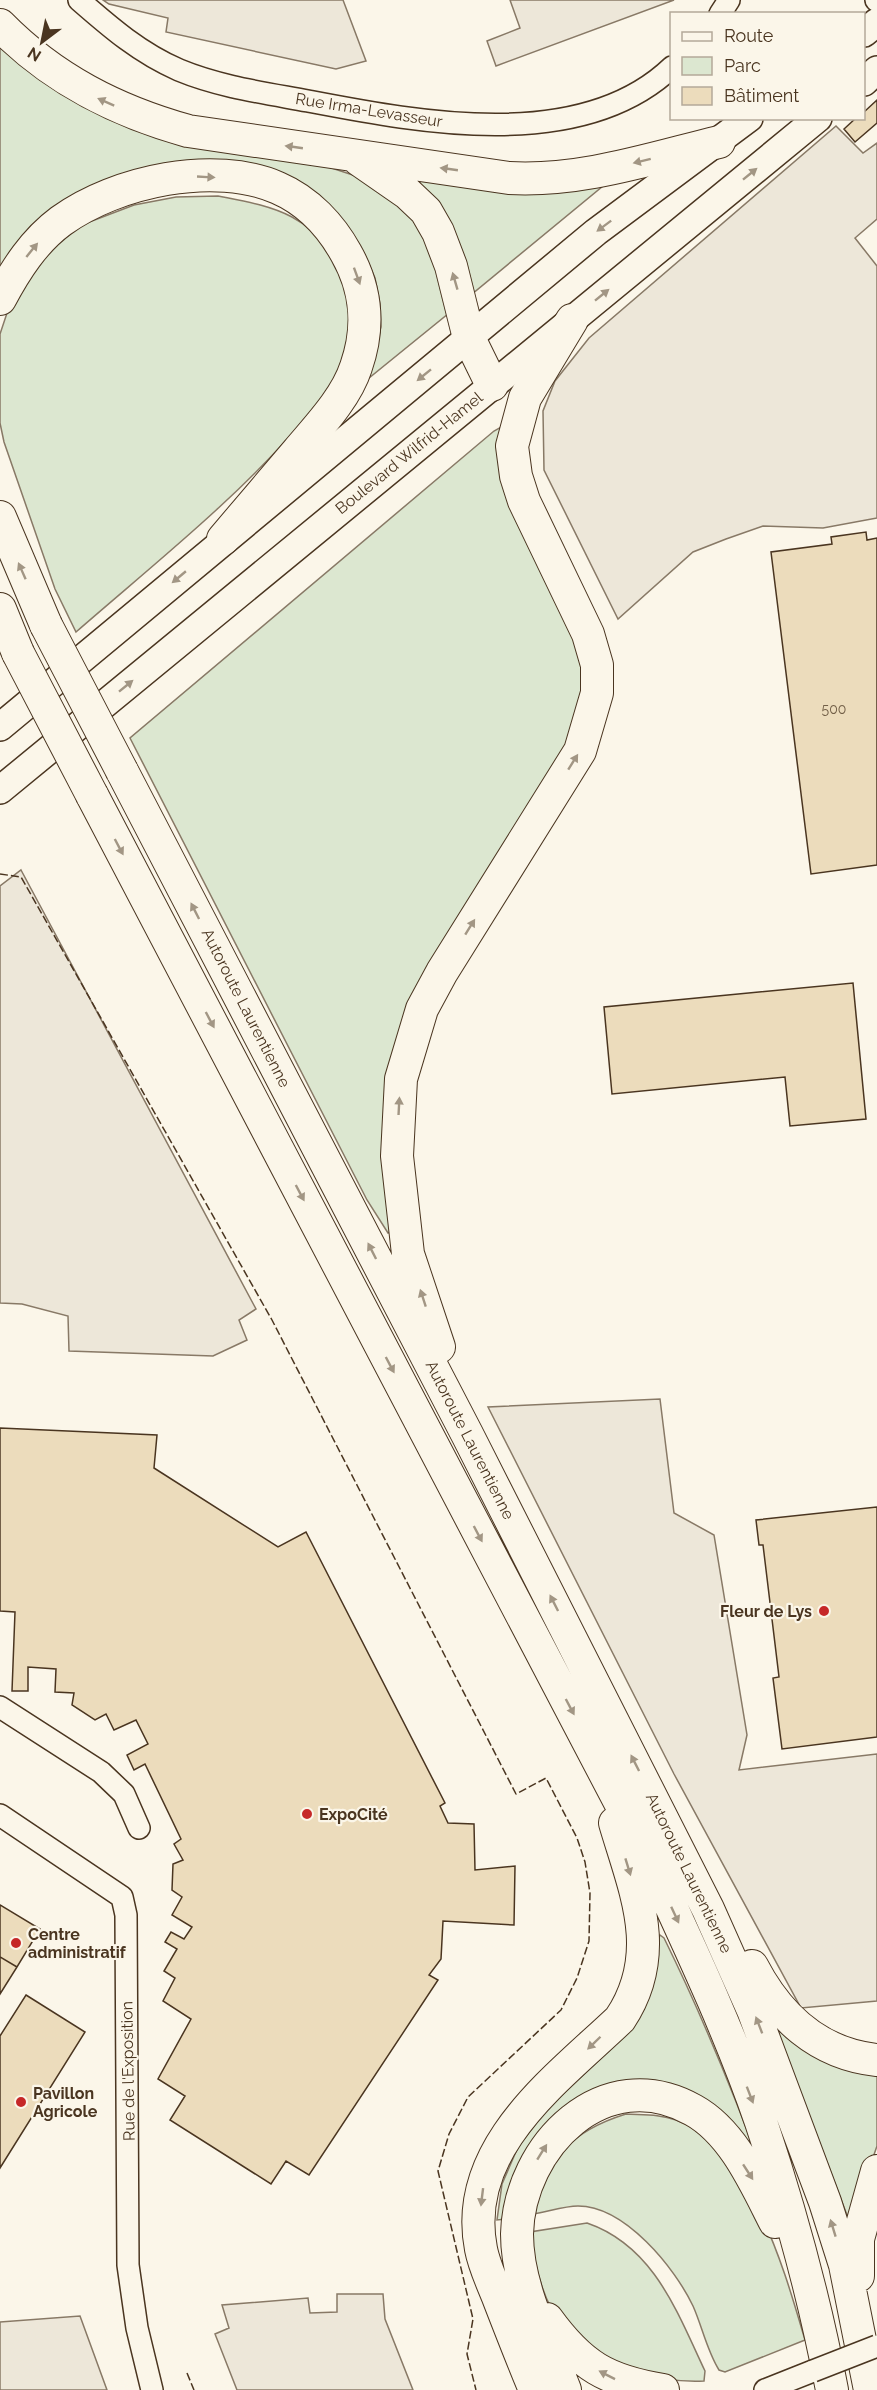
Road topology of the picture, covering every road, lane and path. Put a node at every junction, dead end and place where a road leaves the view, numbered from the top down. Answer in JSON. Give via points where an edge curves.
{"nodes":[{"id":1,"x":79,"y":0,"type":"edge"},
{"id":2,"x":877,"y":22,"type":"edge"},
{"id":3,"x":0,"y":25,"type":"edge"},
{"id":4,"x":865,"y":32,"type":"edge"},
{"id":5,"x":670,"y":69,"type":"edge"},
{"id":6,"x":877,"y":70,"type":"edge"},
{"id":7,"x":865,"y":81,"type":"edge"},
{"id":8,"x":746,"y":120,"type":"edge"},
{"id":9,"x":816,"y":120,"type":"edge"},
{"id":10,"x":719,"y":142,"type":"junction"},
{"id":11,"x":352,"y":155,"type":"junction"},
{"id":12,"x":0,"y":299,"type":"edge"},
{"id":13,"x":572,"y":320,"type":"junction"},
{"id":14,"x":469,"y":338,"type":"junction"},
{"id":15,"x":492,"y":385,"type":"junction"},
{"id":16,"x":0,"y":517,"type":"edge"},
{"id":17,"x":223,"y":539,"type":"junction"},
{"id":18,"x":0,"y":609,"type":"edge"},
{"id":19,"x":9,"y":645,"type":"edge"},
{"id":20,"x":0,"y":727,"type":"edge"},
{"id":21,"x":0,"y":789,"type":"edge"},
{"id":22,"x":467,"y":1434,"type":"junction"},
{"id":23,"x":0,"y":1707,"type":"edge"},
{"id":24,"x":593,"y":1750,"type":"junction"},
{"id":25,"x":0,"y":1815,"type":"edge"},
{"id":26,"x":139,"y":1828,"type":"dead end"},
{"id":27,"x":708,"y":1909,"type":"junction"},
{"id":28,"x":877,"y":2060,"type":"edge"},
{"id":29,"x":877,"y":2171,"type":"edge"},
{"id":30,"x":526,"y":2289,"type":"junction"},
{"id":31,"x":814,"y":2304,"type":"junction"},
{"id":32,"x":868,"y":2336,"type":"edge"},
{"id":33,"x":522,"y":2359,"type":"junction"},
{"id":34,"x":152,"y":2390,"type":"edge"},
{"id":35,"x":519,"y":2390,"type":"edge"},
{"id":36,"x":535,"y":2390,"type":"edge"},
{"id":37,"x":565,"y":2390,"type":"edge"},
{"id":38,"x":663,"y":2390,"type":"edge"},
{"id":39,"x":765,"y":2390,"type":"edge"},
{"id":40,"x":832,"y":2390,"type":"edge"},
{"id":41,"x":870,"y":2390,"type":"edge"}],
"edges":[{"from":1,"to":5,"type":"street","name":"Rue Irma-Levasseur","via":[[138,50],[222,85],[416,120],[484,125],[579,114],[614,104],[645,88]]},
{"from":2,"to":4,"type":"main road"},
{"from":11,"to":3,"type":"highway","one_way":true,"via":[[188,131],[142,118],[87,93],[33,55]]},
{"from":6,"to":7,"type":"main road"},
{"from":8,"to":10,"type":"main road"},
{"from":13,"to":9,"type":"main road","name":"Boulevard Wilfrid-Hamel","one_way":true},
{"from":10,"to":11,"type":"highway","one_way":true,"via":[[575,177],[544,180]]},
{"from":10,"to":14,"type":"main road","one_way":true,"via":[[596,232]]},
{"from":14,"to":11,"type":"highway","one_way":true,"via":[[451,266],[426,211]]},
{"from":12,"to":17,"type":"highway","one_way":true,"via":[[35,244],[61,221],[93,201],[161,181],[198,176],[241,179],[278,188],[307,205],[336,236],[365,298],[365,335],[356,369],[332,409]]},
{"from":13,"to":15,"type":"main road","name":"Boulevard Wilfrid-Hamel"},
{"from":22,"to":13,"type":"highway","one_way":true,"via":[[408,1254],[397,1156],[401,1079],[422,1009],[580,751],[597,693],[597,665],[588,634],[524,501],[512,446],[525,398]]},
{"from":14,"to":15,"type":"highway"},
{"from":14,"to":17,"type":"main road","one_way":true},
{"from":21,"to":15,"type":"main road","name":"Boulevard Wilfrid-Hamel","one_way":true},
{"from":22,"to":16,"type":"highway","name":"Autoroute Laurentienne","one_way":true,"bridge":true,"via":[[46,624]]},
{"from":17,"to":20,"type":"main road","one_way":true},
{"from":18,"to":19,"type":"highway","name":"Autoroute Laurentienne"},
{"from":19,"to":24,"type":"highway","name":"Autoroute Laurentienne","one_way":true,"bridge":true,"via":[[92,795]]},
{"from":27,"to":22,"type":"highway","name":"Autoroute Laurentienne","one_way":true},
{"from":23,"to":26,"type":"street","via":[[101,1772],[124,1794]]},
{"from":24,"to":31,"type":"highway","name":"Autoroute Laurentienne","one_way":true,"via":[[645,1850],[717,2010],[760,2122]]},
{"from":24,"to":33,"type":"highway","one_way":true,"via":[[639,1902],[644,1934],[642,1964],[631,2002],[620,2019],[522,2114],[490,2164],[479,2221],[481,2250]]},
{"from":25,"to":34,"type":"street","name":"Rue de l'Exposition","via":[[122,1897],[126,1916],[128,2265],[137,2328]]},
{"from":27,"to":28,"type":"highway","via":[[737,1938],[772,1999],[793,2024],[840,2051]]},
{"from":32,"to":27,"type":"highway","name":"Autoroute Laurentienne","one_way":true,"via":[[822,2191],[753,2010]]},
{"from":29,"to":32,"type":"highway","via":[[858,2239]]},
{"from":30,"to":31,"type":"highway","one_way":true,"via":[[517,2234],[519,2210],[533,2167],[547,2144],[590,2108],[639,2094],[693,2110],[729,2142],[757,2186]]},
{"from":30,"to":37,"type":"highway"},
{"from":38,"to":30,"type":"highway","one_way":true,"via":[[613,2379],[593,2367],[571,2349]]},
{"from":31,"to":40,"type":"highway","name":"Autoroute Laurentienne"},
{"from":32,"to":39,"type":"street","bridge":true},
{"from":32,"to":41,"type":"highway","name":"Autoroute Laurentienne"},
{"from":33,"to":35,"type":"highway"},
{"from":33,"to":36,"type":"highway"}]}
